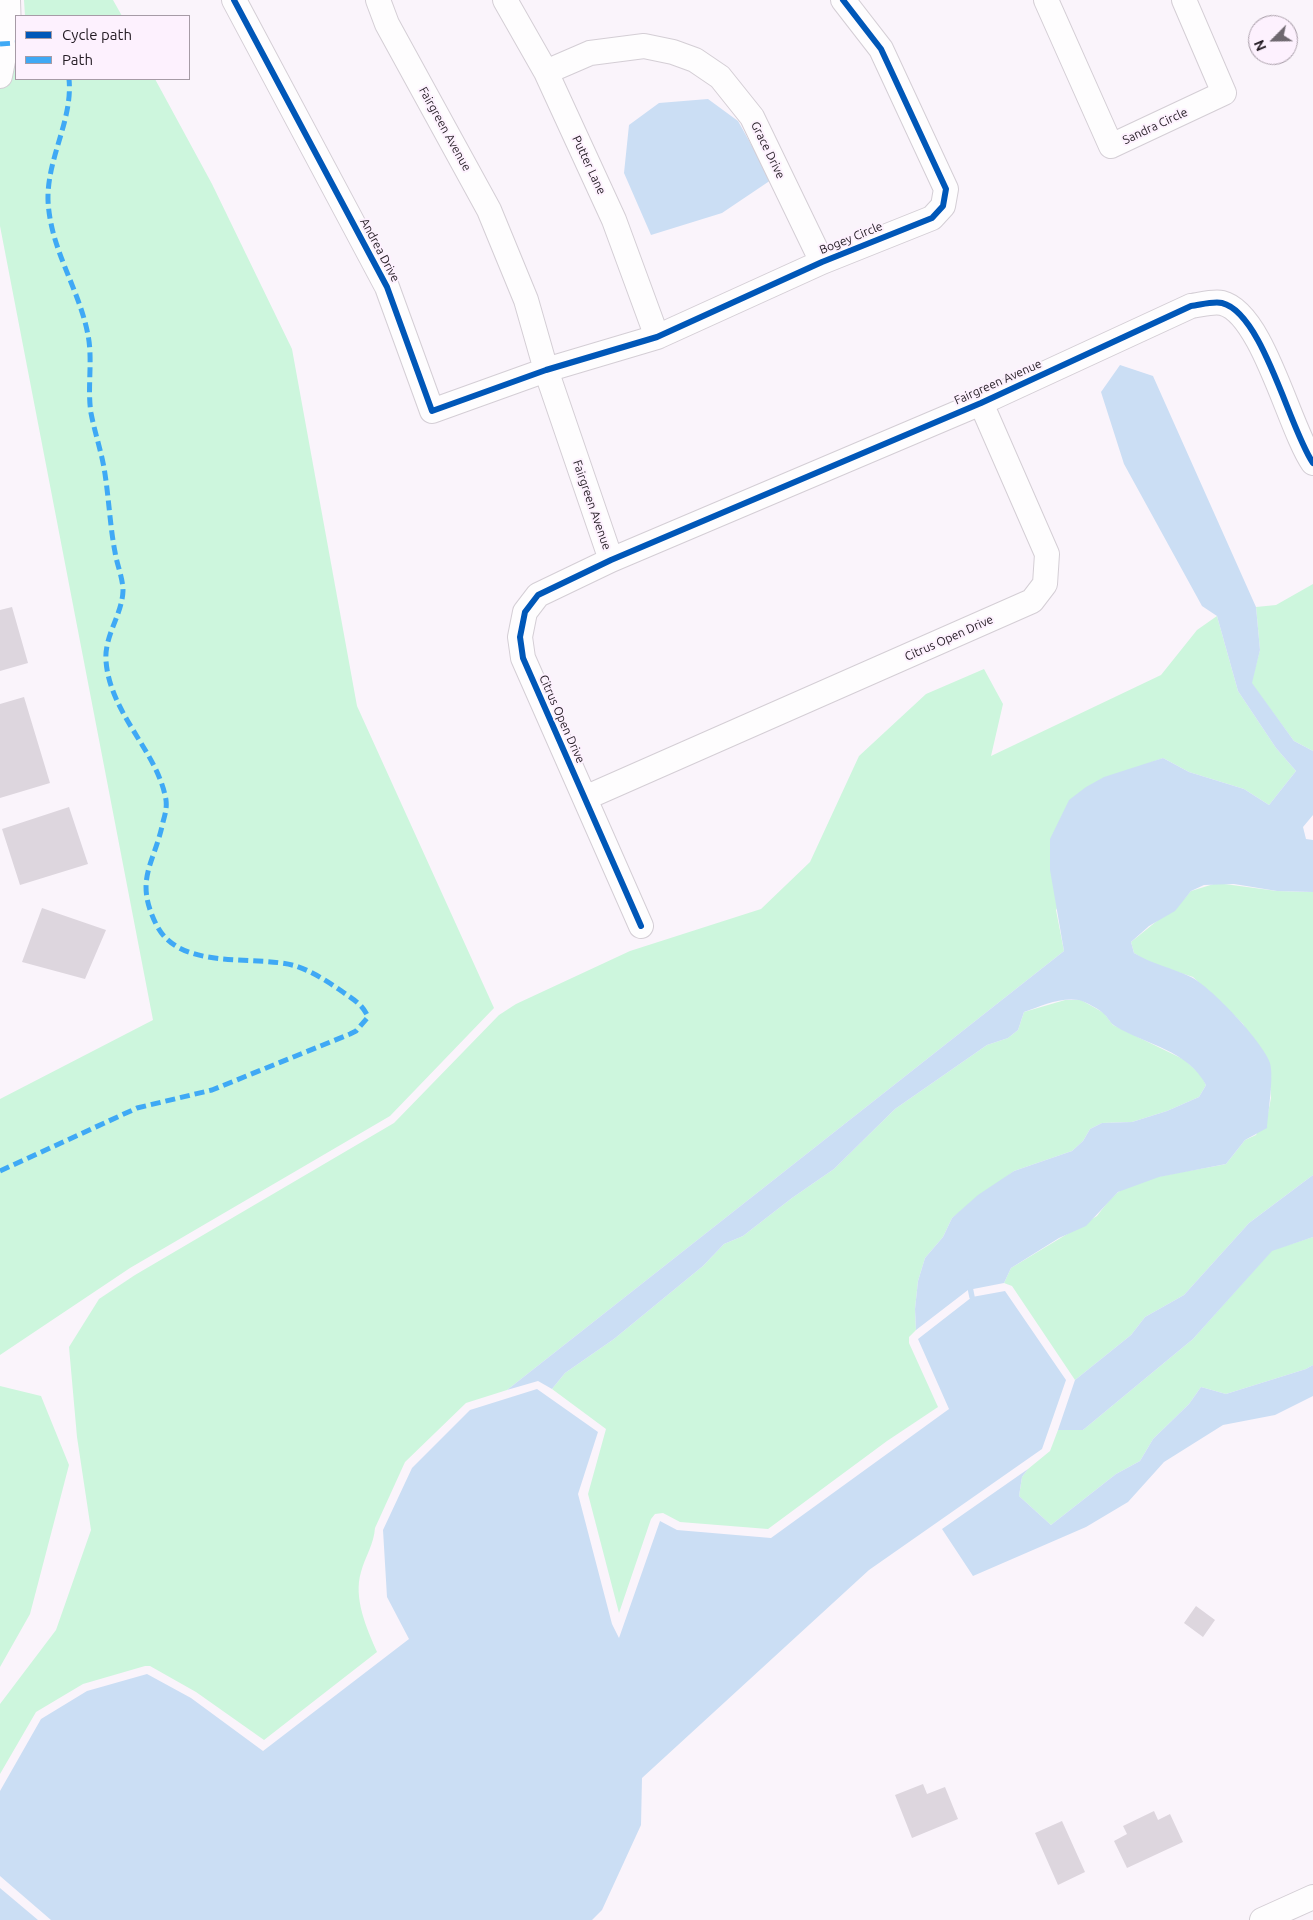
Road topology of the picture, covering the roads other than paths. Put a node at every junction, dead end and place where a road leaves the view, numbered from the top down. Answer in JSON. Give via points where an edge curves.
{"nodes":[{"id":1,"x":8,"y":0,"type":"edge"},
{"id":2,"x":234,"y":0,"type":"edge"},
{"id":3,"x":378,"y":0,"type":"edge"},
{"id":4,"x":506,"y":0,"type":"edge"},
{"id":5,"x":843,"y":0,"type":"edge"},
{"id":6,"x":1046,"y":0,"type":"edge"},
{"id":7,"x":1184,"y":0,"type":"edge"},
{"id":8,"x":546,"y":72,"type":"junction"},
{"id":9,"x":0,"y":76,"type":"edge"},
{"id":10,"x":822,"y":262,"type":"junction"},
{"id":11,"x":657,"y":337,"type":"junction"},
{"id":12,"x":546,"y":370,"type":"junction"},
{"id":13,"x":981,"y":403,"type":"junction"},
{"id":14,"x":1313,"y":463,"type":"edge"},
{"id":15,"x":611,"y":560,"type":"junction"},
{"id":16,"x":585,"y":798,"type":"junction"},
{"id":17,"x":641,"y":926,"type":"dead end"},
{"id":18,"x":1313,"y":1898,"type":"edge"},
{"id":19,"x":1262,"y":1920,"type":"edge"}],
"edges":[{"from":1,"to":9,"type":"street","via":[[10,31]]},
{"from":2,"to":12,"type":"street","name":"Andrea Drive","via":[[387,287],[432,411]]},
{"from":3,"to":12,"type":"street","name":"Fairgreen Avenue","via":[[387,24],[489,210],[526,300]]},
{"from":4,"to":8,"type":"street","name":"Putter Lane"},
{"from":5,"to":10,"type":"street","name":"Bogey Circle","via":[[881,49],[946,189],[943,206],[932,218]]},
{"from":6,"to":7,"type":"street","name":"Sandra Circle","via":[[1110,146],[1224,93]]},
{"from":8,"to":10,"type":"street","name":"Grace Drive","via":[[590,54],[644,46],[695,60],[720,77],[752,117]]},
{"from":8,"to":11,"type":"street","name":"Putter Lane","via":[[614,220]]},
{"from":10,"to":11,"type":"street","name":"Bogey Circle"},
{"from":11,"to":12,"type":"street","name":"Bogey Circle"},
{"from":12,"to":15,"type":"street","name":"Fairgreen Avenue"},
{"from":13,"to":14,"type":"street","name":"Fairgreen Avenue","via":[[1191,306],[1220,302],[1236,309],[1253,329]]},
{"from":13,"to":15,"type":"street","name":"Fairgreen Avenue"},
{"from":13,"to":16,"type":"street","name":"Citrus Open Drive","via":[[1047,554],[1045,584],[1032,601]]},
{"from":15,"to":16,"type":"street","name":"Citrus Open Drive","via":[[538,595],[525,612],[520,637],[523,658]]},
{"from":16,"to":17,"type":"street","name":"Citrus Open Drive"},
{"from":18,"to":19,"type":"street"}]}
